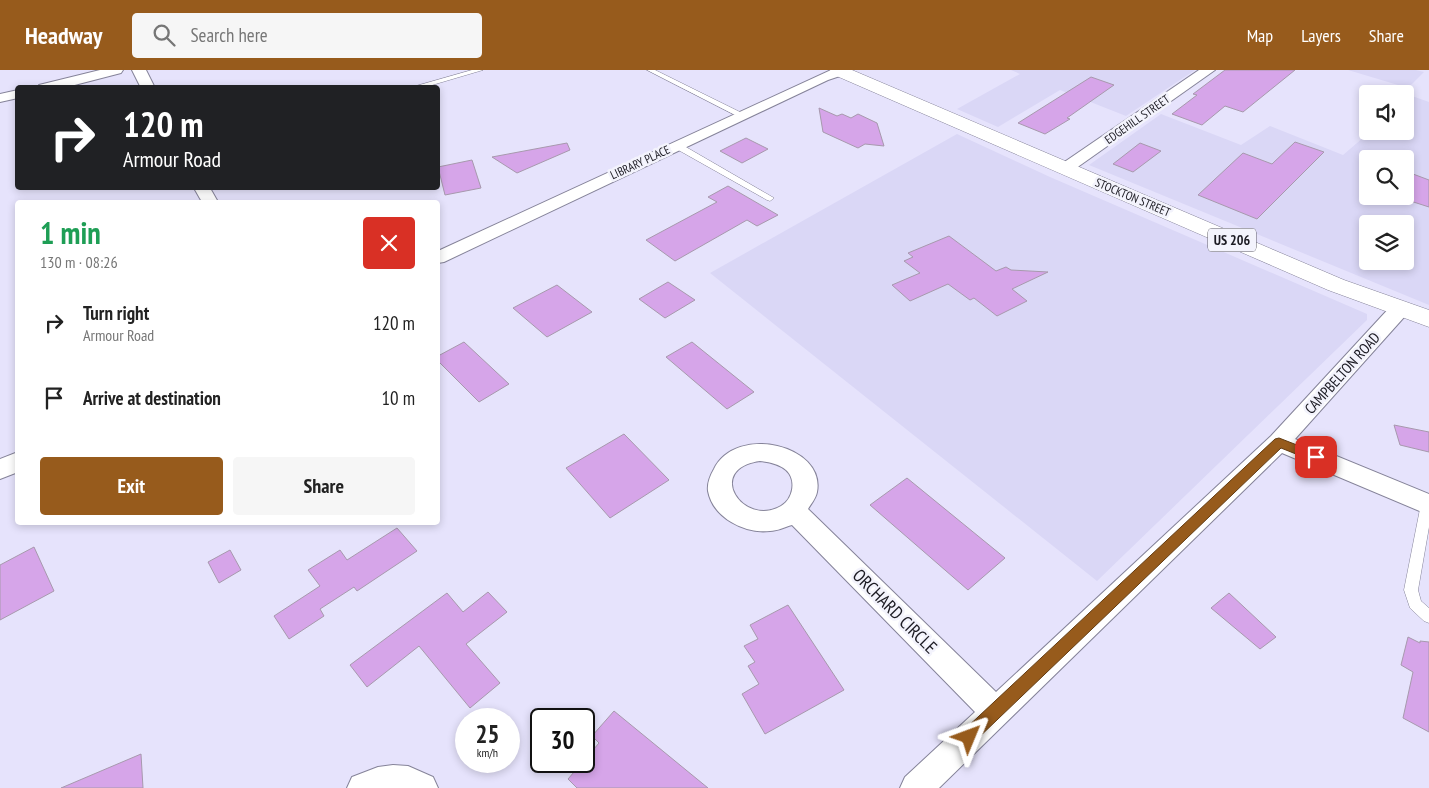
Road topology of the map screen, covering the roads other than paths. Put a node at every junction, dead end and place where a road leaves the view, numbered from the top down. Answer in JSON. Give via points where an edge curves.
{"nodes":[{"id":1,"x":116,"y":70,"type":"edge"},
{"id":2,"x":139,"y":70,"type":"edge"},
{"id":3,"x":480,"y":70,"type":"edge"},
{"id":4,"x":650,"y":70,"type":"edge"},
{"id":5,"x":841,"y":70,"type":"edge"},
{"id":6,"x":1208,"y":70,"type":"edge"},
{"id":7,"x":56,"y":85,"type":"edge"},
{"id":8,"x":146,"y":85,"type":"edge"},
{"id":9,"x":423,"y":85,"type":"edge"},
{"id":10,"x":15,"y":95,"type":"edge"},
{"id":11,"x":0,"y":98,"type":"edge"},
{"id":12,"x":742,"y":115,"type":"junction"},
{"id":13,"x":676,"y":145,"type":"junction"},
{"id":14,"x":1066,"y":168,"type":"junction"},
{"id":15,"x":770,"y":198,"type":"dead end"},
{"id":16,"x":440,"y":257,"type":"edge"},
{"id":17,"x":1399,"y":310,"type":"junction"},
{"id":18,"x":1429,"y":319,"type":"edge"},
{"id":19,"x":1279,"y":442,"type":"junction"},
{"id":20,"x":15,"y":462,"type":"edge"},
{"id":21,"x":0,"y":470,"type":"edge"},
{"id":22,"x":1428,"y":504,"type":"edge"},
{"id":23,"x":794,"y":511,"type":"dead end"},
{"id":24,"x":1429,"y":617,"type":"edge"},
{"id":25,"x":995,"y":711,"type":"junction"},
{"id":26,"x":363,"y":788,"type":"edge"},
{"id":27,"x":422,"y":788,"type":"edge"},
{"id":28,"x":916,"y":788,"type":"edge"}],
"edges":[{"from":1,"to":7,"type":"street"},
{"from":2,"to":8,"type":"street"},
{"from":3,"to":9,"type":"lane"},
{"from":4,"to":12,"type":"lane"},
{"from":5,"to":12,"type":"street","name":"LIBRARY PLACE"},
{"from":5,"to":14,"type":"highway","name":"STOCKTON STREET","number":"US 206"},
{"from":6,"to":14,"type":"street","name":"EDGEHILL STREET"},
{"from":10,"to":11,"type":"street"},
{"from":12,"to":13,"type":"street","name":"LIBRARY PLACE"},
{"from":13,"to":15,"type":"lane"},
{"from":13,"to":16,"type":"street","name":"LIBRARY PLACE"},
{"from":14,"to":17,"type":"highway","name":"STOCKTON STREET","number":"US 206"},
{"from":17,"to":18,"type":"highway","name":"STOCKTON STREET","number":"US 206"},
{"from":17,"to":19,"type":"street","name":"CAMPBELTON ROAD"},
{"from":19,"to":22,"type":"street"},
{"from":19,"to":25,"type":"street","name":"CAMPBELTON ROAD"},
{"from":20,"to":21,"type":"street"},
{"from":22,"to":24,"type":"lane","via":[[1411,590],[1415,604]]},
{"from":23,"to":25,"type":"street","name":"ORCHARD CIRCLE"},
{"from":25,"to":28,"type":"street","name":"CAMPBELTON ROAD"},
{"from":26,"to":27,"type":"street","via":[[392,780],[413,783]]}]}
